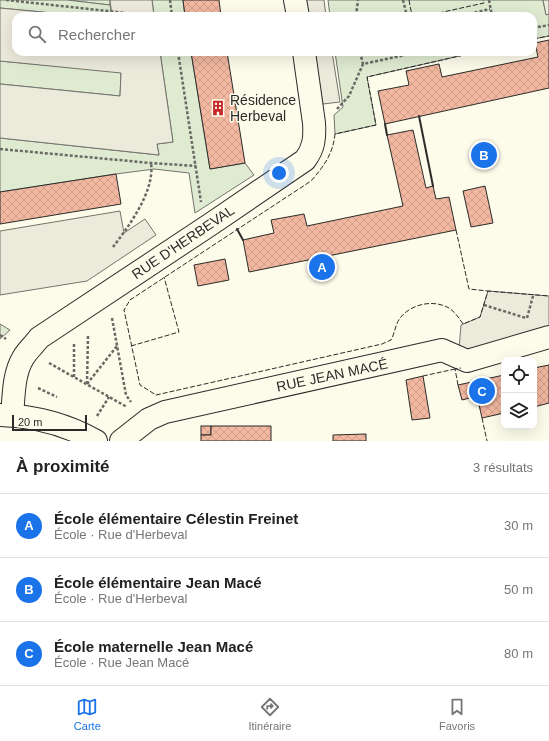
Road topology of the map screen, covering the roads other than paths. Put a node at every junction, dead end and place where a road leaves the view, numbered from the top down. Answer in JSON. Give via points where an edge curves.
{"nodes":[{"id":1,"x":296,"y":0,"type":"edge"},
{"id":2,"x":298,"y":12,"type":"edge"},
{"id":3,"x":305,"y":56,"type":"edge"},
{"id":4,"x":549,"y":337,"type":"edge"},
{"id":5,"x":6,"y":415,"type":"edge"},
{"id":6,"x":96,"y":441,"type":"edge"},
{"id":7,"x":121,"y":441,"type":"edge"}],
"edges":[{"from":1,"to":2,"type":"street"},
{"from":3,"to":5,"type":"street","name":"RUE D'HERBEVAL","via":[[314,123],[314,144],[305,160],[39,338],[23,357],[18,368]]},
{"from":4,"to":7,"type":"street","name":"RUE JEAN MACÉ","via":[[467,360],[442,350],[144,416]]},
{"from":5,"to":6,"type":"street","via":[[60,424]]}]}
